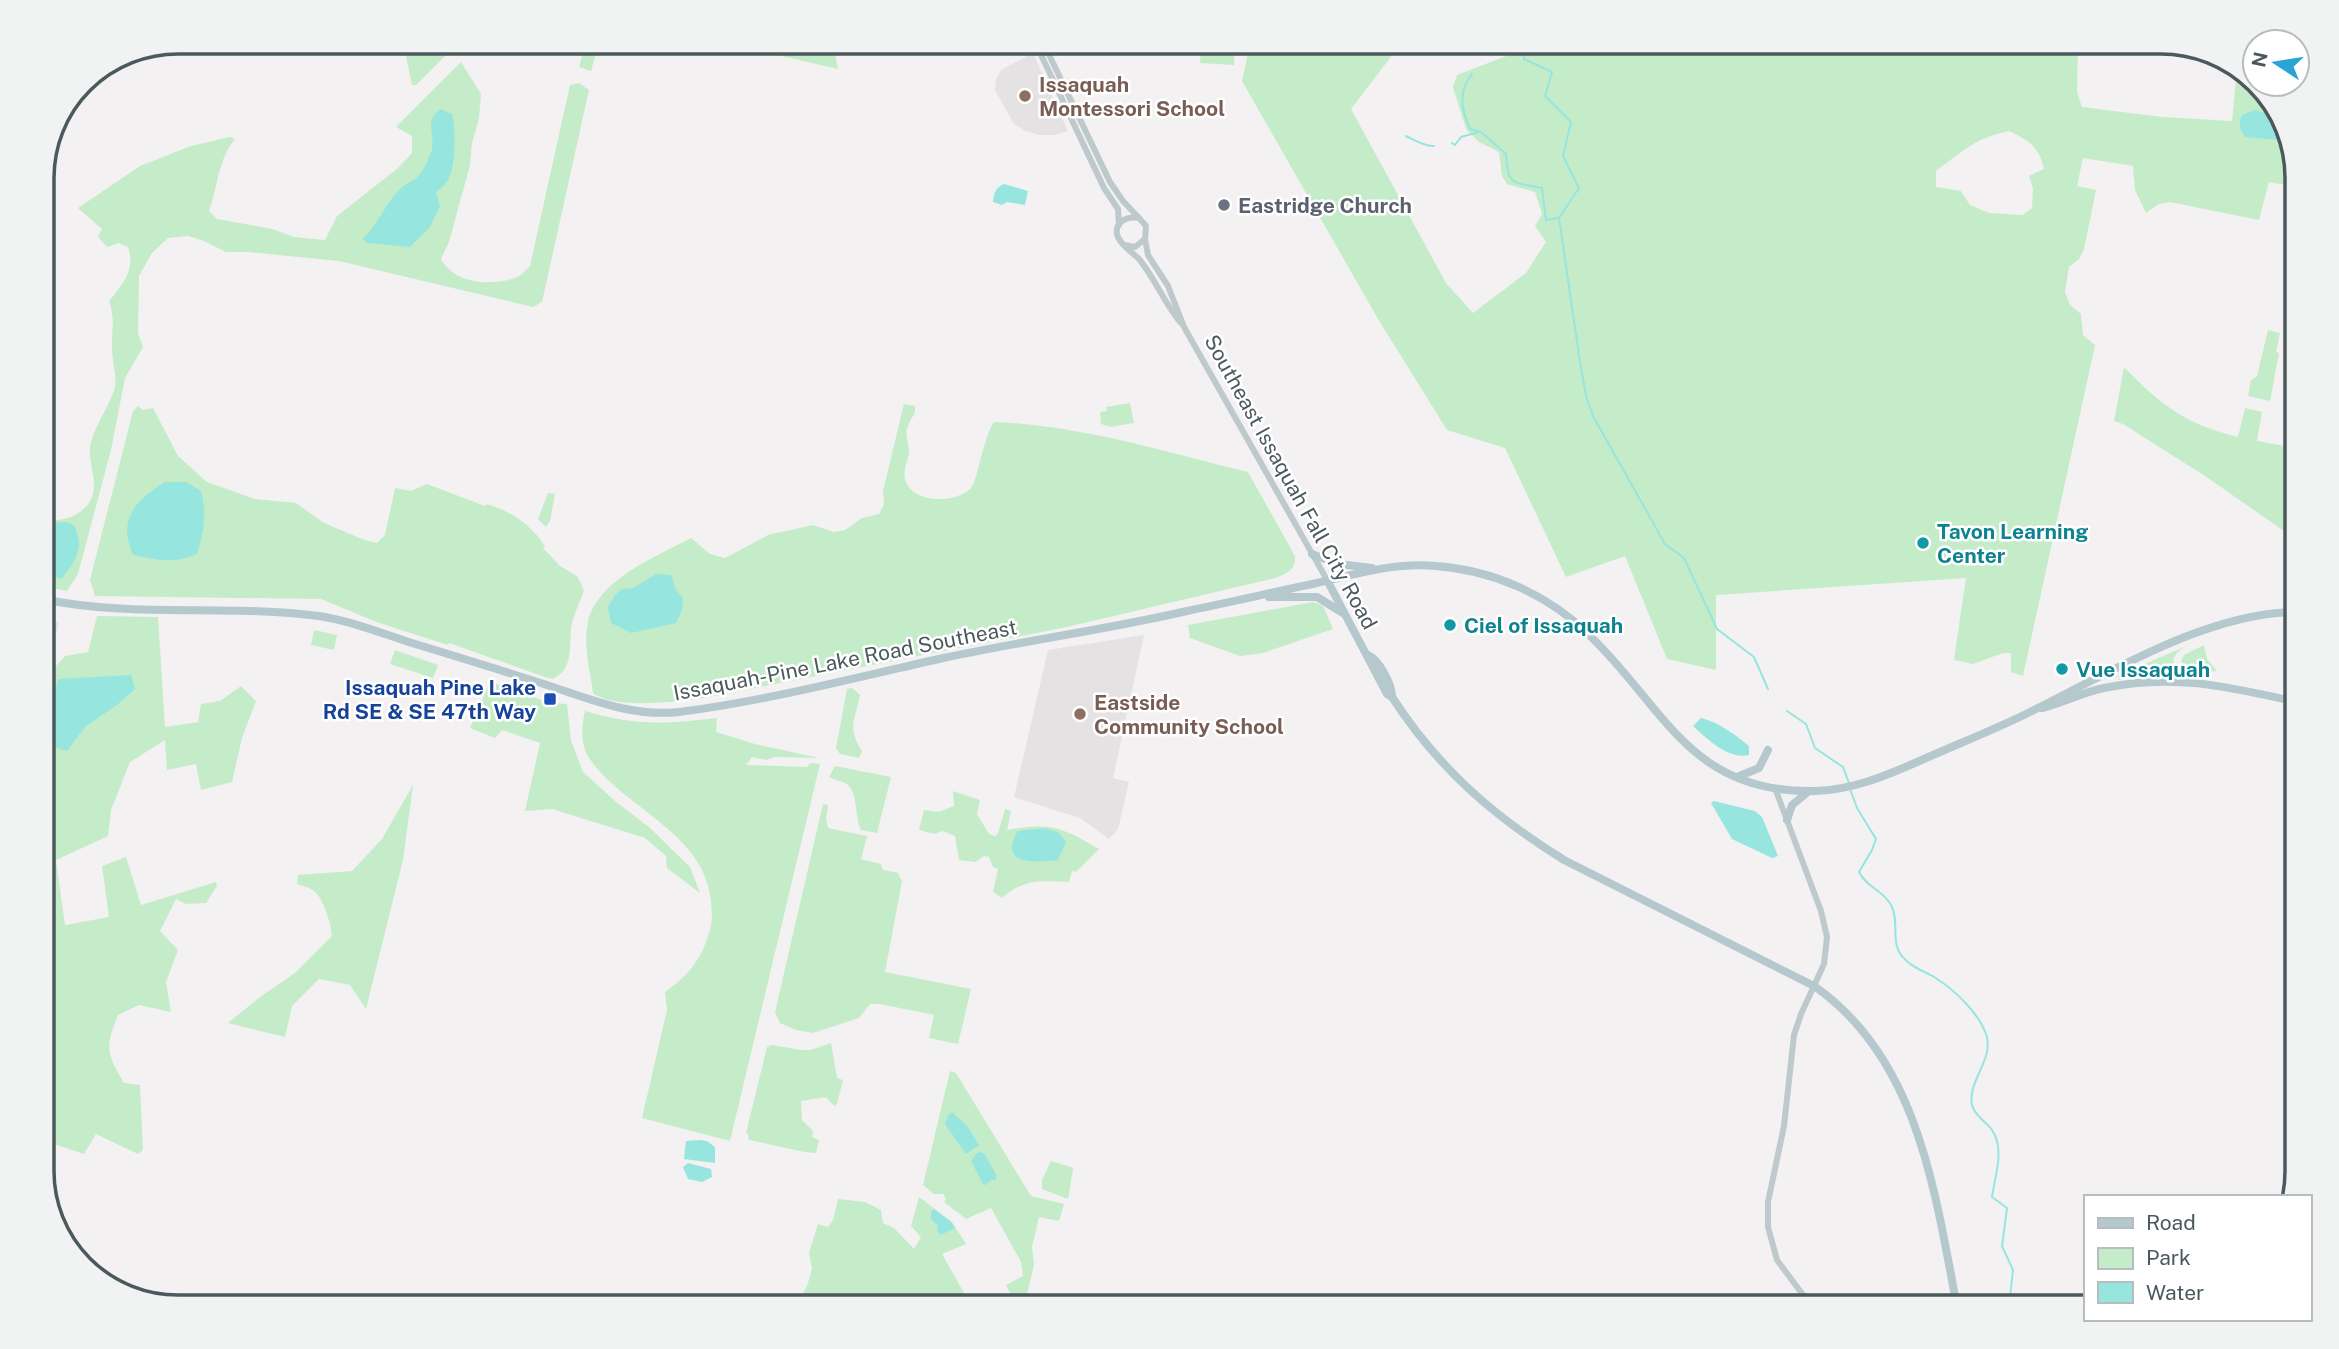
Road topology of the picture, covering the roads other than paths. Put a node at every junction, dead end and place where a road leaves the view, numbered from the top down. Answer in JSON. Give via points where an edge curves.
{"nodes":[{"id":1,"x":1041,"y":54,"type":"edge"},
{"id":2,"x":1049,"y":54,"type":"edge"},
{"id":3,"x":1139,"y":218,"type":"junction"},
{"id":4,"x":1119,"y":225,"type":"junction"},
{"id":5,"x":1146,"y":239,"type":"junction"},
{"id":6,"x":1125,"y":245,"type":"junction"},
{"id":7,"x":1184,"y":327,"type":"junction"},
{"id":8,"x":1312,"y":554,"type":"junction"},
{"id":9,"x":1379,"y":569,"type":"junction"},
{"id":10,"x":1327,"y":580,"type":"junction"},
{"id":11,"x":1256,"y":596,"type":"junction"},
{"id":12,"x":55,"y":602,"type":"edge"},
{"id":13,"x":2284,"y":613,"type":"edge"},
{"id":14,"x":1347,"y":615,"type":"junction"},
{"id":15,"x":2285,"y":699,"type":"edge"},
{"id":16,"x":2032,"y":711,"type":"junction"},
{"id":17,"x":1768,"y":751,"type":"dead end"},
{"id":18,"x":1737,"y":777,"type":"junction"},
{"id":19,"x":1775,"y":788,"type":"junction"},
{"id":20,"x":1809,"y":791,"type":"junction"},
{"id":21,"x":1787,"y":820,"type":"junction"},
{"id":22,"x":1814,"y":986,"type":"junction"},
{"id":23,"x":1803,"y":1295,"type":"edge"},
{"id":24,"x":1954,"y":1295,"type":"edge"}],
"edges":[{"from":1,"to":4,"type":"street","via":[[1116,206]]},
{"from":2,"to":3,"type":"street","via":[[1110,182]]},
{"from":3,"to":4,"type":"street","via":[[1128,217]]},
{"from":3,"to":5,"type":"street","via":[[1146,226]]},
{"from":4,"to":6,"type":"street","via":[[1118,239]]},
{"from":5,"to":6,"type":"street","via":[[1135,247]]},
{"from":5,"to":7,"type":"street","name":"Southeast Issaquah Fall City Road","via":[[1148,255],[1168,286]]},
{"from":6,"to":7,"type":"street","name":"Southeast Issaquah Fall City Road"},
{"from":7,"to":8,"type":"street","name":"Southeast Issaquah Fall City Road"},
{"from":8,"to":9,"type":"main road","via":[[1338,564]]},
{"from":8,"to":10,"type":"street","name":"Southeast Issaquah Fall City Road"},
{"from":9,"to":10,"type":"main road","name":"Issaquah-Pine Lake Road Southeast"},
{"from":9,"to":18,"type":"main road","via":[[1424,565],[1465,570],[1505,581],[1554,605],[1601,647],[1678,738],[1712,765]]},
{"from":10,"to":11,"type":"main road","name":"Issaquah-Pine Lake Road Southeast"},
{"from":10,"to":14,"type":"main road","name":"Southeast Issaquah Fall City Road"},
{"from":11,"to":12,"type":"main road","name":"Issaquah-Pine Lake Road Southeast","via":[[666,713],[613,707],[330,618]]},
{"from":11,"to":14,"type":"main road","via":[[1317,597]]},
{"from":13,"to":16,"type":"main road","via":[[2252,615],[2209,627]]},
{"from":14,"to":22,"type":"main road","name":"Southeast Issaquah Fall City Road","via":[[1419,736],[1483,804],[1564,860]]},
{"from":15,"to":16,"type":"main road","via":[[2204,682],[2160,681],[2102,688]]},
{"from":16,"to":20,"type":"main road","via":[[1870,781]]},
{"from":17,"to":18,"type":"main road","via":[[1759,768]]},
{"from":18,"to":19,"type":"main road"},
{"from":19,"to":20,"type":"main road"},
{"from":19,"to":21,"type":"street"},
{"from":20,"to":21,"type":"main road","via":[[1792,805]]},
{"from":21,"to":22,"type":"street","via":[[1827,937],[1824,964]]},
{"from":22,"to":23,"type":"street","via":[[1794,1035],[1784,1126],[1767,1216],[1777,1260]]},
{"from":22,"to":24,"type":"main road","name":"Southeast Issaquah Fall City Road","via":[[1863,1030],[1887,1065],[1909,1111],[1927,1165]]}]}
